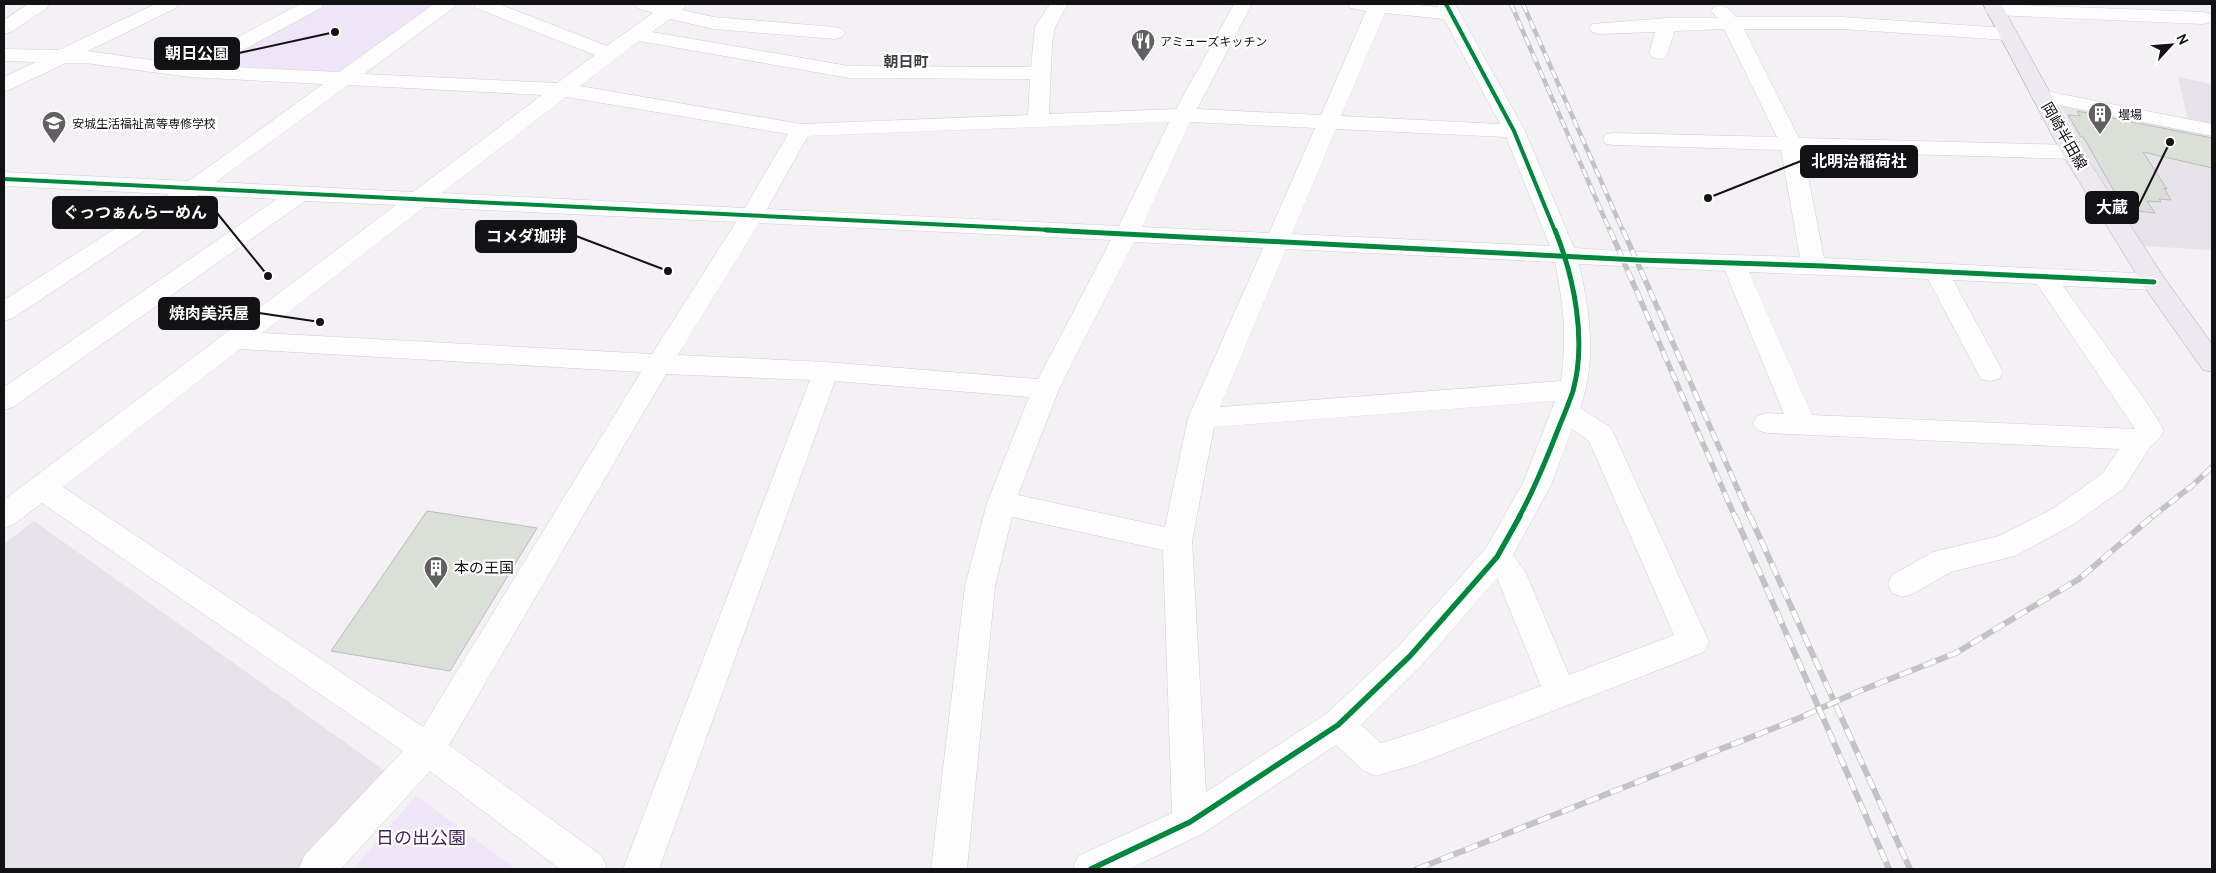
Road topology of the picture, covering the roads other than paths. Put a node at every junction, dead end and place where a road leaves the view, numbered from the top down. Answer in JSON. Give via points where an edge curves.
{"nodes":[{"id":1,"x":40,"y":4,"type":"edge"},
{"id":2,"x":169,"y":4,"type":"edge"},
{"id":3,"x":314,"y":4,"type":"edge"},
{"id":4,"x":446,"y":4,"type":"edge"},
{"id":5,"x":483,"y":4,"type":"edge"},
{"id":6,"x":644,"y":4,"type":"edge"},
{"id":7,"x":1059,"y":4,"type":"edge"},
{"id":8,"x":1243,"y":4,"type":"edge"},
{"id":9,"x":1357,"y":4,"type":"edge"},
{"id":10,"x":1714,"y":4,"type":"edge"},
{"id":11,"x":1378,"y":6,"type":"junction"},
{"id":12,"x":1993,"y":6,"type":"edge"},
{"id":13,"x":673,"y":8,"type":"edge"},
{"id":14,"x":1448,"y":9,"type":"edge"},
{"id":15,"x":2202,"y":16,"type":"edge"},
{"id":16,"x":1731,"y":23,"type":"junction"},
{"id":17,"x":1668,"y":24,"type":"junction"},
{"id":18,"x":4,"y":28,"type":"edge"},
{"id":19,"x":1599,"y":28,"type":"dead end"},
{"id":20,"x":835,"y":33,"type":"dead end"},
{"id":21,"x":2007,"y":34,"type":"junction"},
{"id":22,"x":636,"y":35,"type":"junction"},
{"id":23,"x":1659,"y":53,"type":"dead end"},
{"id":24,"x":609,"y":54,"type":"junction"},
{"id":25,"x":4,"y":55,"type":"edge"},
{"id":26,"x":61,"y":57,"type":"junction"},
{"id":27,"x":189,"y":71,"type":"junction"},
{"id":28,"x":1040,"y":73,"type":"junction"},
{"id":29,"x":344,"y":78,"type":"junction"},
{"id":30,"x":4,"y":85,"type":"edge"},
{"id":31,"x":564,"y":90,"type":"junction"},
{"id":32,"x":2041,"y":96,"type":"junction"},
{"id":33,"x":1184,"y":115,"type":"junction"},
{"id":34,"x":1038,"y":121,"type":"junction"},
{"id":35,"x":1329,"y":121,"type":"junction"},
{"id":36,"x":801,"y":130,"type":"junction"},
{"id":37,"x":2212,"y":130,"type":"edge"},
{"id":38,"x":1514,"y":131,"type":"junction"},
{"id":39,"x":1614,"y":139,"type":"dead end"},
{"id":40,"x":1792,"y":144,"type":"junction"},
{"id":41,"x":2072,"y":152,"type":"junction"},
{"id":42,"x":4,"y":180,"type":"edge"},
{"id":43,"x":194,"y":188,"type":"junction"},
{"id":44,"x":301,"y":193,"type":"junction"},
{"id":45,"x":417,"y":201,"type":"junction"},
{"id":46,"x":751,"y":217,"type":"junction"},
{"id":47,"x":1126,"y":235,"type":"junction"},
{"id":48,"x":1277,"y":242,"type":"junction"},
{"id":49,"x":1565,"y":255,"type":"junction"},
{"id":50,"x":1734,"y":264,"type":"junction"},
{"id":51,"x":1814,"y":266,"type":"junction"},
{"id":52,"x":1936,"y":272,"type":"junction"},
{"id":53,"x":2044,"y":277,"type":"junction"},
{"id":54,"x":2154,"y":282,"type":"junction"},
{"id":55,"x":4,"y":312,"type":"edge"},
{"id":56,"x":235,"y":340,"type":"junction"},
{"id":57,"x":2212,"y":363,"type":"edge"},
{"id":58,"x":659,"y":364,"type":"junction"},
{"id":59,"x":826,"y":371,"type":"junction"},
{"id":60,"x":1990,"y":372,"type":"dead end"},
{"id":61,"x":1046,"y":389,"type":"junction"},
{"id":62,"x":4,"y":400,"type":"edge"},
{"id":63,"x":1569,"y":401,"type":"junction"},
{"id":64,"x":1202,"y":418,"type":"junction"},
{"id":65,"x":1767,"y":423,"type":"dead end"},
{"id":66,"x":1802,"y":424,"type":"junction"},
{"id":67,"x":2140,"y":440,"type":"junction"},
{"id":68,"x":41,"y":488,"type":"junction"},
{"id":69,"x":1001,"y":502,"type":"junction"},
{"id":70,"x":4,"y":516,"type":"edge"},
{"id":71,"x":1177,"y":541,"type":"junction"},
{"id":72,"x":1496,"y":557,"type":"junction"},
{"id":73,"x":1903,"y":584,"type":"dead end"},
{"id":74,"x":1560,"y":692,"type":"junction"},
{"id":75,"x":1338,"y":724,"type":"junction"},
{"id":76,"x":428,"y":749,"type":"junction"},
{"id":77,"x":1190,"y":822,"type":"junction"},
{"id":78,"x":317,"y":869,"type":"edge"},
{"id":79,"x":589,"y":869,"type":"edge"},
{"id":80,"x":641,"y":869,"type":"edge"},
{"id":81,"x":949,"y":869,"type":"edge"},
{"id":82,"x":1091,"y":869,"type":"edge"}],
"edges":[{"from":1,"to":18,"type":"street"},
{"from":2,"to":26,"type":"street"},
{"from":3,"to":27,"type":"street"},
{"from":4,"to":29,"type":"street"},
{"from":5,"to":24,"type":"street"},
{"from":6,"to":13,"type":"street"},
{"from":7,"to":28,"type":"street","via":[[1045,27]]},
{"from":8,"to":33,"type":"street"},
{"from":9,"to":11,"type":"street"},
{"from":10,"to":16,"type":"street"},
{"from":11,"to":14,"type":"street"},
{"from":11,"to":35,"type":"street"},
{"from":12,"to":15,"type":"street"},
{"from":12,"to":21,"type":"main road","name":"岡崎半田線"},
{"from":13,"to":20,"type":"street","via":[[714,23]]},
{"from":13,"to":22,"type":"street"},
{"from":14,"to":38,"type":"street"},
{"from":16,"to":17,"type":"street"},
{"from":16,"to":21,"type":"street","via":[[1842,23]]},
{"from":16,"to":40,"type":"street"},
{"from":17,"to":19,"type":"street"},
{"from":17,"to":23,"type":"street"},
{"from":21,"to":32,"type":"main road","name":"岡崎半田線"},
{"from":22,"to":24,"type":"street"},
{"from":22,"to":28,"type":"street","via":[[849,72]]},
{"from":24,"to":31,"type":"street"},
{"from":25,"to":26,"type":"street"},
{"from":26,"to":27,"type":"street","via":[[85,57]]},
{"from":26,"to":30,"type":"street"},
{"from":27,"to":29,"type":"street"},
{"from":28,"to":34,"type":"street"},
{"from":29,"to":31,"type":"street"},
{"from":29,"to":43,"type":"street"},
{"from":31,"to":36,"type":"street"},
{"from":31,"to":45,"type":"street"},
{"from":32,"to":37,"type":"street"},
{"from":32,"to":41,"type":"main road","name":"岡崎半田線"},
{"from":33,"to":34,"type":"street"},
{"from":33,"to":35,"type":"street"},
{"from":33,"to":47,"type":"street"},
{"from":34,"to":36,"type":"street"},
{"from":35,"to":38,"type":"street"},
{"from":35,"to":48,"type":"street"},
{"from":36,"to":46,"type":"street"},
{"from":38,"to":49,"type":"street"},
{"from":39,"to":40,"type":"street"},
{"from":40,"to":41,"type":"street"},
{"from":40,"to":51,"type":"street"},
{"from":41,"to":54,"type":"main road","name":"岡崎半田線"},
{"from":42,"to":43,"type":"street"},
{"from":43,"to":44,"type":"street"},
{"from":43,"to":55,"type":"street"},
{"from":44,"to":45,"type":"street"},
{"from":44,"to":62,"type":"street"},
{"from":45,"to":46,"type":"street"},
{"from":45,"to":56,"type":"street"},
{"from":46,"to":47,"type":"street"},
{"from":46,"to":58,"type":"street"},
{"from":47,"to":48,"type":"street"},
{"from":47,"to":61,"type":"street"},
{"from":48,"to":49,"type":"street"},
{"from":48,"to":64,"type":"street"},
{"from":49,"to":50,"type":"street"},
{"from":49,"to":63,"type":"street","via":[[1576,305],[1578,349]]},
{"from":50,"to":51,"type":"street"},
{"from":50,"to":66,"type":"street"},
{"from":51,"to":52,"type":"street"},
{"from":52,"to":53,"type":"street"},
{"from":52,"to":60,"type":"street"},
{"from":53,"to":54,"type":"street"},
{"from":53,"to":67,"type":"street","via":[[2150,430]]},
{"from":54,"to":57,"type":"main road","name":"岡崎半田線"},
{"from":56,"to":58,"type":"street"},
{"from":56,"to":68,"type":"street"},
{"from":58,"to":59,"type":"street"},
{"from":58,"to":76,"type":"street"},
{"from":59,"to":61,"type":"street"},
{"from":59,"to":80,"type":"street"},
{"from":61,"to":69,"type":"street"},
{"from":63,"to":64,"type":"street"},
{"from":63,"to":72,"type":"street","via":[[1537,485]]},
{"from":63,"to":74,"type":"street","via":[[1600,434],[1693,642]]},
{"from":64,"to":71,"type":"street"},
{"from":65,"to":66,"type":"street"},
{"from":66,"to":67,"type":"street"},
{"from":67,"to":73,"type":"street","via":[[2113,481],[2064,516],[2005,547],[1944,561]]},
{"from":68,"to":70,"type":"street"},
{"from":68,"to":76,"type":"street"},
{"from":69,"to":71,"type":"street"},
{"from":69,"to":81,"type":"street","via":[[980,586]]},
{"from":71,"to":77,"type":"street"},
{"from":72,"to":74,"type":"street","via":[[1512,573]]},
{"from":72,"to":75,"type":"street","via":[[1410,656]]},
{"from":74,"to":75,"type":"street","via":[[1417,748],[1376,760]]},
{"from":75,"to":77,"type":"street"},
{"from":76,"to":78,"type":"street"},
{"from":76,"to":79,"type":"street"},
{"from":77,"to":82,"type":"street"}]}
